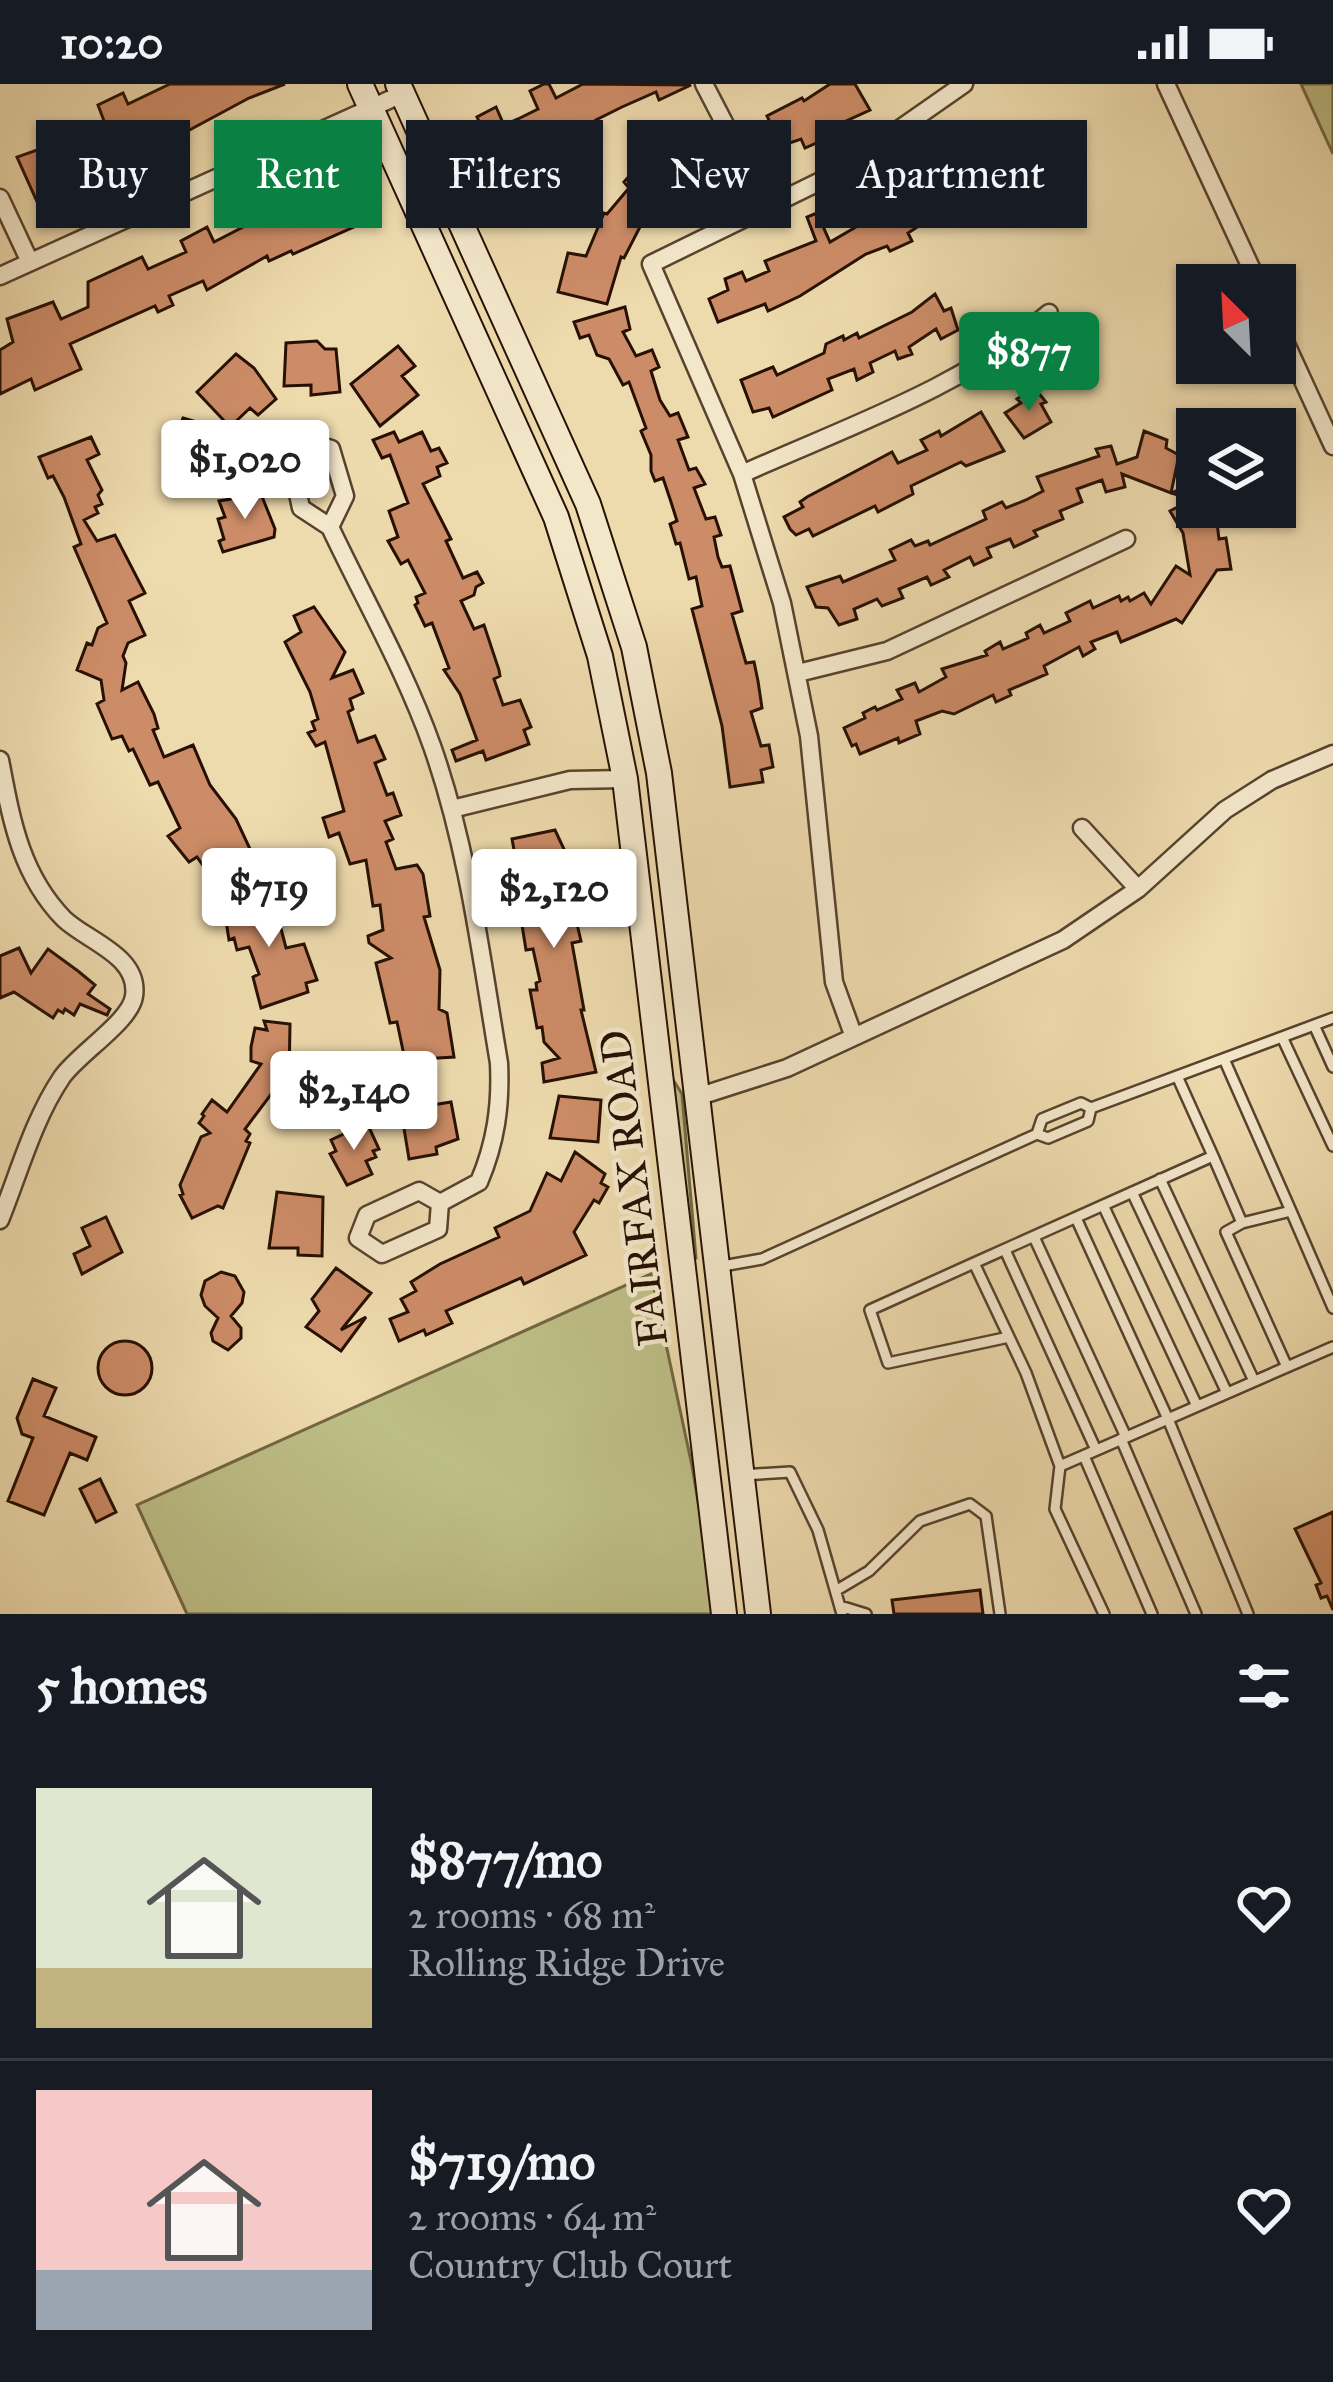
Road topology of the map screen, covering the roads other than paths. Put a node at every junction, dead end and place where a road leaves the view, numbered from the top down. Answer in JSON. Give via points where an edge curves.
{"nodes":[{"id":1,"x":360,"y":84,"type":"edge"},
{"id":2,"x":704,"y":84,"type":"edge"},
{"id":3,"x":964,"y":84,"type":"edge"},
{"id":4,"x":1166,"y":84,"type":"edge"},
{"id":5,"x":408,"y":87,"type":"edge"},
{"id":6,"x":371,"y":109,"type":"junction"},
{"id":7,"x":723,"y":120,"type":"edge"},
{"id":8,"x":0,"y":198,"type":"edge"},
{"id":9,"x":791,"y":198,"type":"edge"},
{"id":10,"x":730,"y":228,"type":"edge"},
{"id":11,"x":30,"y":262,"type":"junction"},
{"id":12,"x":1249,"y":264,"type":"edge"},
{"id":13,"x":0,"y":276,"type":"edge"},
{"id":14,"x":1049,"y":314,"type":"dead end"},
{"id":15,"x":1296,"y":366,"type":"edge"},
{"id":16,"x":1333,"y":446,"type":"edge"},
{"id":17,"x":742,"y":474,"type":"junction"},
{"id":18,"x":330,"y":527,"type":"junction"},
{"id":19,"x":1126,"y":539,"type":"dead end"},
{"id":20,"x":798,"y":673,"type":"junction"},
{"id":21,"x":1333,"y":754,"type":"edge"},
{"id":22,"x":0,"y":760,"type":"edge"},
{"id":23,"x":625,"y":779,"type":"junction"},
{"id":24,"x":452,"y":809,"type":"junction"},
{"id":25,"x":1082,"y":828,"type":"dead end"},
{"id":26,"x":1138,"y":889,"type":"junction"},
{"id":27,"x":643,"y":934,"type":"junction"},
{"id":28,"x":680,"y":956,"type":"junction"},
{"id":29,"x":1333,"y":1018,"type":"edge"},
{"id":30,"x":1314,"y":1025,"type":"junction"},
{"id":31,"x":854,"y":1037,"type":"junction"},
{"id":32,"x":1282,"y":1037,"type":"junction"},
{"id":33,"x":1223,"y":1058,"type":"junction"},
{"id":34,"x":1333,"y":1066,"type":"edge"},
{"id":35,"x":1178,"y":1076,"type":"junction"},
{"id":36,"x":697,"y":1097,"type":"junction"},
{"id":37,"x":1091,"y":1108,"type":"junction"},
{"id":38,"x":1036,"y":1134,"type":"junction"},
{"id":39,"x":1333,"y":1146,"type":"edge"},
{"id":40,"x":1213,"y":1156,"type":"junction"},
{"id":41,"x":670,"y":1163,"type":"junction"},
{"id":42,"x":1160,"y":1180,"type":"junction"},
{"id":43,"x":1132,"y":1192,"type":"junction"},
{"id":44,"x":440,"y":1203,"type":"junction"},
{"id":45,"x":1103,"y":1205,"type":"junction"},
{"id":46,"x":1291,"y":1211,"type":"junction"},
{"id":47,"x":1076,"y":1217,"type":"junction"},
{"id":48,"x":0,"y":1220,"type":"edge"},
{"id":49,"x":1242,"y":1223,"type":"junction"},
{"id":50,"x":1034,"y":1237,"type":"junction"},
{"id":51,"x":1005,"y":1250,"type":"junction"},
{"id":52,"x":974,"y":1263,"type":"junction"},
{"id":53,"x":717,"y":1267,"type":"junction"},
{"id":54,"x":1333,"y":1308,"type":"edge"},
{"id":55,"x":1009,"y":1337,"type":"junction"},
{"id":56,"x":1333,"y":1347,"type":"edge"},
{"id":57,"x":1287,"y":1367,"type":"junction"},
{"id":58,"x":1254,"y":1382,"type":"junction"},
{"id":59,"x":1228,"y":1393,"type":"junction"},
{"id":60,"x":1197,"y":1406,"type":"junction"},
{"id":61,"x":1168,"y":1419,"type":"junction"},
{"id":62,"x":1123,"y":1438,"type":"junction"},
{"id":63,"x":1096,"y":1450,"type":"junction"},
{"id":64,"x":1084,"y":1456,"type":"junction"},
{"id":65,"x":1060,"y":1466,"type":"junction"},
{"id":66,"x":742,"y":1475,"type":"junction"},
{"id":67,"x":837,"y":1590,"type":"junction"},
{"id":68,"x":841,"y":1610,"type":"edge"},
{"id":69,"x":1100,"y":1612,"type":"edge"},
{"id":70,"x":724,"y":1614,"type":"edge"},
{"id":71,"x":758,"y":1614,"type":"edge"},
{"id":72,"x":866,"y":1614,"type":"edge"},
{"id":73,"x":1000,"y":1614,"type":"edge"},
{"id":74,"x":1152,"y":1614,"type":"edge"},
{"id":75,"x":1196,"y":1614,"type":"edge"},
{"id":76,"x":1248,"y":1614,"type":"edge"}],
"edges":[{"from":1,"to":6,"type":"main road","name":"FAIRFAX ROAD"},
{"from":2,"to":7,"type":"street"},
{"from":3,"to":9,"type":"street"},
{"from":4,"to":12,"type":"street"},
{"from":5,"to":6,"type":"street"},
{"from":5,"to":28,"type":"main road","name":"FAIRFAX ROAD","via":[[610,564],[648,709]]},
{"from":6,"to":11,"type":"street"},
{"from":6,"to":23,"type":"main road","name":"FAIRFAX ROAD","via":[[556,517],[601,656]]},
{"from":8,"to":11,"type":"street"},
{"from":10,"to":17,"type":"street","via":[[651,265]]},
{"from":11,"to":13,"type":"street"},
{"from":14,"to":17,"type":"street","via":[[965,372]]},
{"from":15,"to":16,"type":"street"},
{"from":17,"to":20,"type":"street"},
{"from":18,"to":18,"type":"street","via":[[345,496],[331,449],[304,441],[291,461],[301,508]]},
{"from":18,"to":24,"type":"street","via":[[407,682]]},
{"from":19,"to":20,"type":"street","via":[[887,651]]},
{"from":20,"to":31,"type":"street","via":[[834,982]]},
{"from":21,"to":26,"type":"street","via":[[1226,810]]},
{"from":22,"to":48,"type":"street","via":[[32,875],[66,921],[122,960],[134,983],[131,1006],[62,1077]]},
{"from":23,"to":24,"type":"street","via":[[570,780]]},
{"from":23,"to":27,"type":"main road","name":"FAIRFAX ROAD"},
{"from":23,"to":28,"type":"main road","via":[[636,784],[648,878]]},
{"from":24,"to":44,"type":"street","via":[[500,1095],[479,1182]]},
{"from":25,"to":26,"type":"street"},
{"from":26,"to":31,"type":"street","via":[[1063,940]]},
{"from":27,"to":36,"type":"main road","via":[[669,1059]]},
{"from":27,"to":41,"type":"main road","name":"FAIRFAX ROAD"},
{"from":28,"to":36,"type":"main road","name":"FAIRFAX ROAD"},
{"from":29,"to":30,"type":"lane"},
{"from":30,"to":32,"type":"lane"},
{"from":30,"to":34,"type":"lane"},
{"from":31,"to":36,"type":"street"},
{"from":32,"to":33,"type":"lane"},
{"from":32,"to":39,"type":"lane"},
{"from":33,"to":35,"type":"lane"},
{"from":33,"to":46,"type":"lane"},
{"from":35,"to":37,"type":"lane"},
{"from":35,"to":40,"type":"lane"},
{"from":36,"to":53,"type":"main road","name":"FAIRFAX ROAD"},
{"from":37,"to":38,"type":"lane","via":[[1088,1120],[1048,1138]]},
{"from":37,"to":38,"type":"lane","via":[[1081,1103],[1042,1119]]},
{"from":38,"to":53,"type":"lane","via":[[763,1258]]},
{"from":40,"to":42,"type":"lane"},
{"from":40,"to":49,"type":"lane"},
{"from":41,"to":53,"type":"main road","via":[[688,1241]]},
{"from":41,"to":70,"type":"main road","name":"FAIRFAX ROAD"},
{"from":42,"to":43,"type":"lane"},
{"from":42,"to":58,"type":"lane"},
{"from":43,"to":45,"type":"lane"},
{"from":43,"to":59,"type":"lane"},
{"from":44,"to":44,"type":"street","via":[[438,1229],[382,1254],[358,1238],[367,1215],[419,1191]]},
{"from":45,"to":47,"type":"lane"},
{"from":45,"to":60,"type":"lane"},
{"from":46,"to":49,"type":"lane"},
{"from":46,"to":54,"type":"lane"},
{"from":47,"to":50,"type":"lane"},
{"from":47,"to":61,"type":"lane"},
{"from":49,"to":57,"type":"lane","via":[[1226,1232]]},
{"from":50,"to":51,"type":"lane"},
{"from":50,"to":62,"type":"lane"},
{"from":51,"to":52,"type":"lane"},
{"from":51,"to":63,"type":"lane"},
{"from":52,"to":55,"type":"lane"},
{"from":52,"to":55,"type":"lane","via":[[870,1310],[888,1363]]},
{"from":53,"to":66,"type":"main road","name":"FAIRFAX ROAD"},
{"from":55,"to":65,"type":"lane"},
{"from":56,"to":57,"type":"lane"},
{"from":57,"to":58,"type":"lane"},
{"from":58,"to":59,"type":"lane"},
{"from":59,"to":60,"type":"lane"},
{"from":60,"to":61,"type":"lane"},
{"from":61,"to":62,"type":"lane"},
{"from":61,"to":76,"type":"lane"},
{"from":62,"to":63,"type":"lane"},
{"from":62,"to":75,"type":"lane"},
{"from":63,"to":64,"type":"lane"},
{"from":64,"to":65,"type":"lane"},
{"from":64,"to":74,"type":"lane"},
{"from":65,"to":69,"type":"lane","via":[[1055,1509]]},
{"from":66,"to":67,"type":"lane","via":[[790,1472]]},
{"from":66,"to":71,"type":"main road","name":"FAIRFAX ROAD"},
{"from":67,"to":68,"type":"lane"},
{"from":67,"to":73,"type":"lane","via":[[920,1522],[970,1504],[986,1516]]},
{"from":68,"to":72,"type":"lane"}]}
